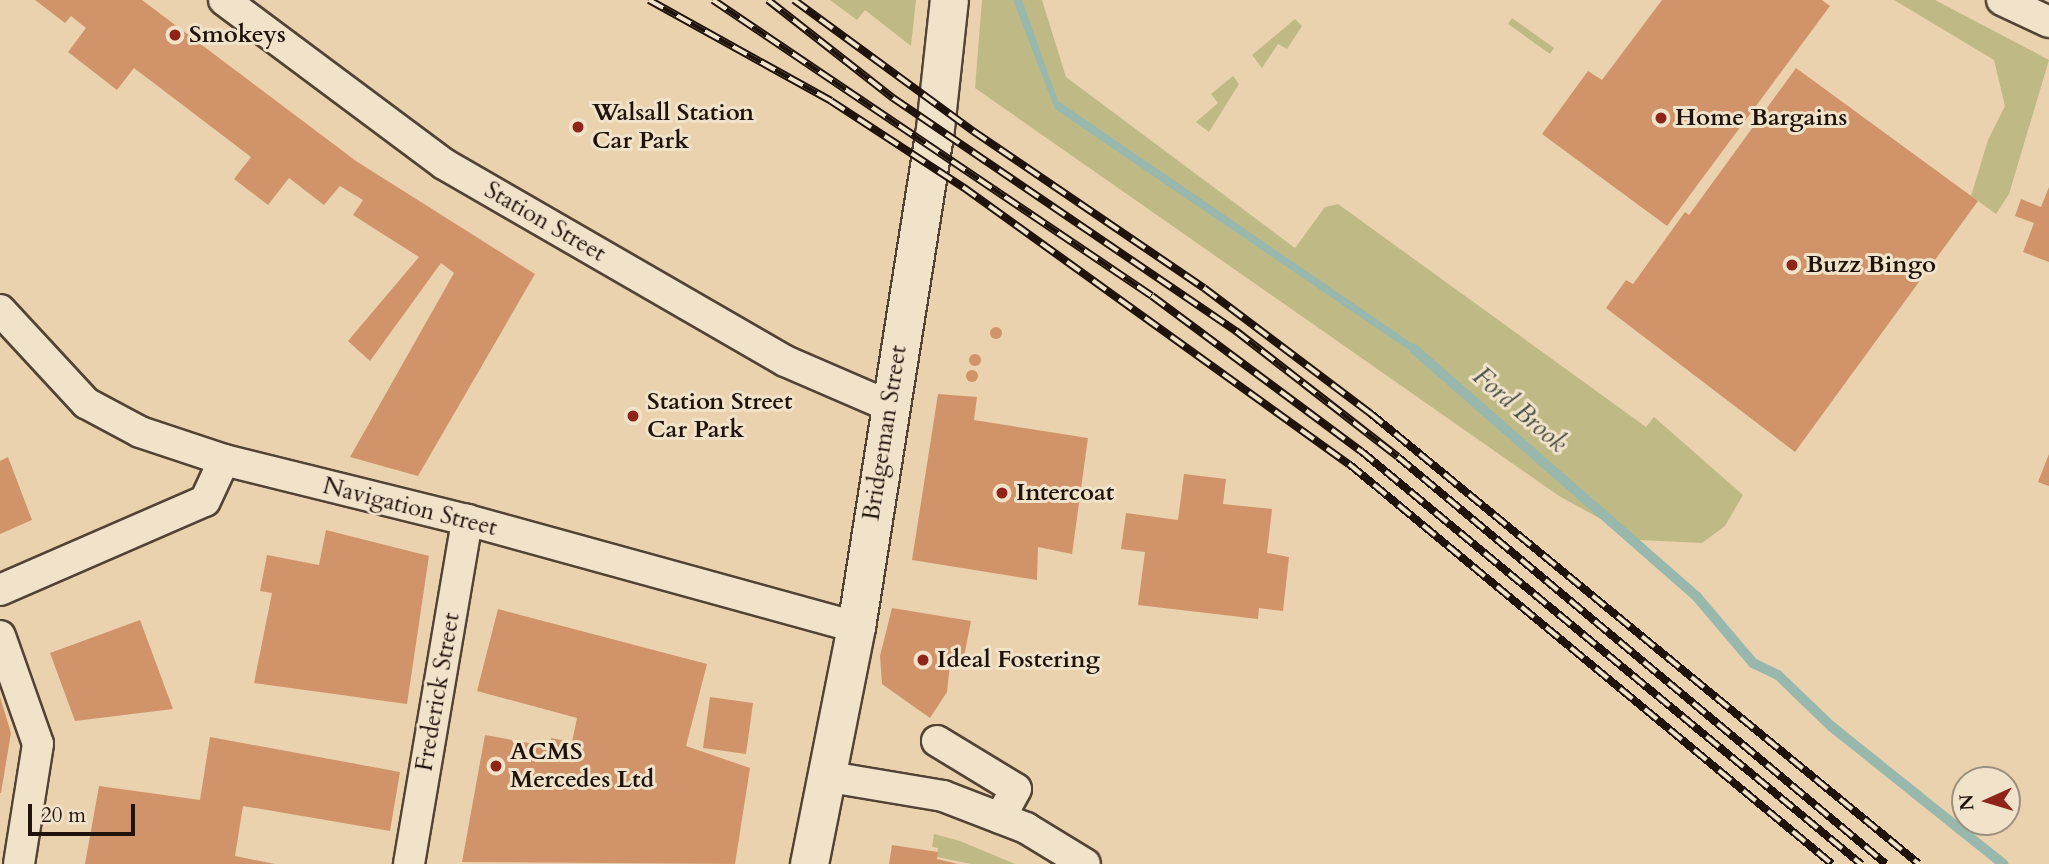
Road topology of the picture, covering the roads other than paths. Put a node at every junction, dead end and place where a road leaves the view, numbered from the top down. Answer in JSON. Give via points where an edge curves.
{"nodes":[{"id":1,"x":224,"y":0,"type":"edge"},
{"id":2,"x":949,"y":0,"type":"edge"},
{"id":3,"x":2002,"y":0,"type":"edge"},
{"id":4,"x":2049,"y":22,"type":"edge"},
{"id":5,"x":0,"y":310,"type":"edge"},
{"id":6,"x":889,"y":406,"type":"junction"},
{"id":7,"x":224,"y":460,"type":"junction"},
{"id":8,"x":467,"y":520,"type":"junction"},
{"id":9,"x":0,"y":590,"type":"edge"},
{"id":10,"x":856,"y":627,"type":"junction"},
{"id":11,"x":0,"y":636,"type":"edge"},
{"id":12,"x":937,"y":741,"type":"dead end"},
{"id":13,"x":824,"y":776,"type":"junction"},
{"id":14,"x":1000,"y":818,"type":"junction"},
{"id":15,"x":19,"y":864,"type":"edge"},
{"id":16,"x":409,"y":864,"type":"edge"},
{"id":17,"x":809,"y":864,"type":"edge"},
{"id":18,"x":1086,"y":864,"type":"edge"}],
"edges":[{"from":1,"to":6,"type":"street","name":"Station Street","via":[[444,164],[785,361]]},
{"from":2,"to":6,"type":"street","name":"Bridgeman Street","via":[[934,137]]},
{"from":3,"to":4,"type":"street"},
{"from":5,"to":7,"type":"street","name":"Navigation Street","via":[[86,403],[140,432]]},
{"from":6,"to":10,"type":"street","name":"Bridgeman Street"},
{"from":7,"to":8,"type":"street","name":"Navigation Street"},
{"from":7,"to":9,"type":"street","via":[[205,501]]},
{"from":8,"to":10,"type":"street","name":"Navigation Street"},
{"from":8,"to":16,"type":"street","name":"Frederick Street"},
{"from":10,"to":13,"type":"street","name":"Bridgeman Street"},
{"from":11,"to":15,"type":"street","via":[[38,744]]},
{"from":12,"to":14,"type":"street","via":[[1016,789]]},
{"from":13,"to":14,"type":"street","via":[[943,796]]},
{"from":13,"to":17,"type":"street","name":"Bridgeman Street"},
{"from":14,"to":18,"type":"street"}]}
